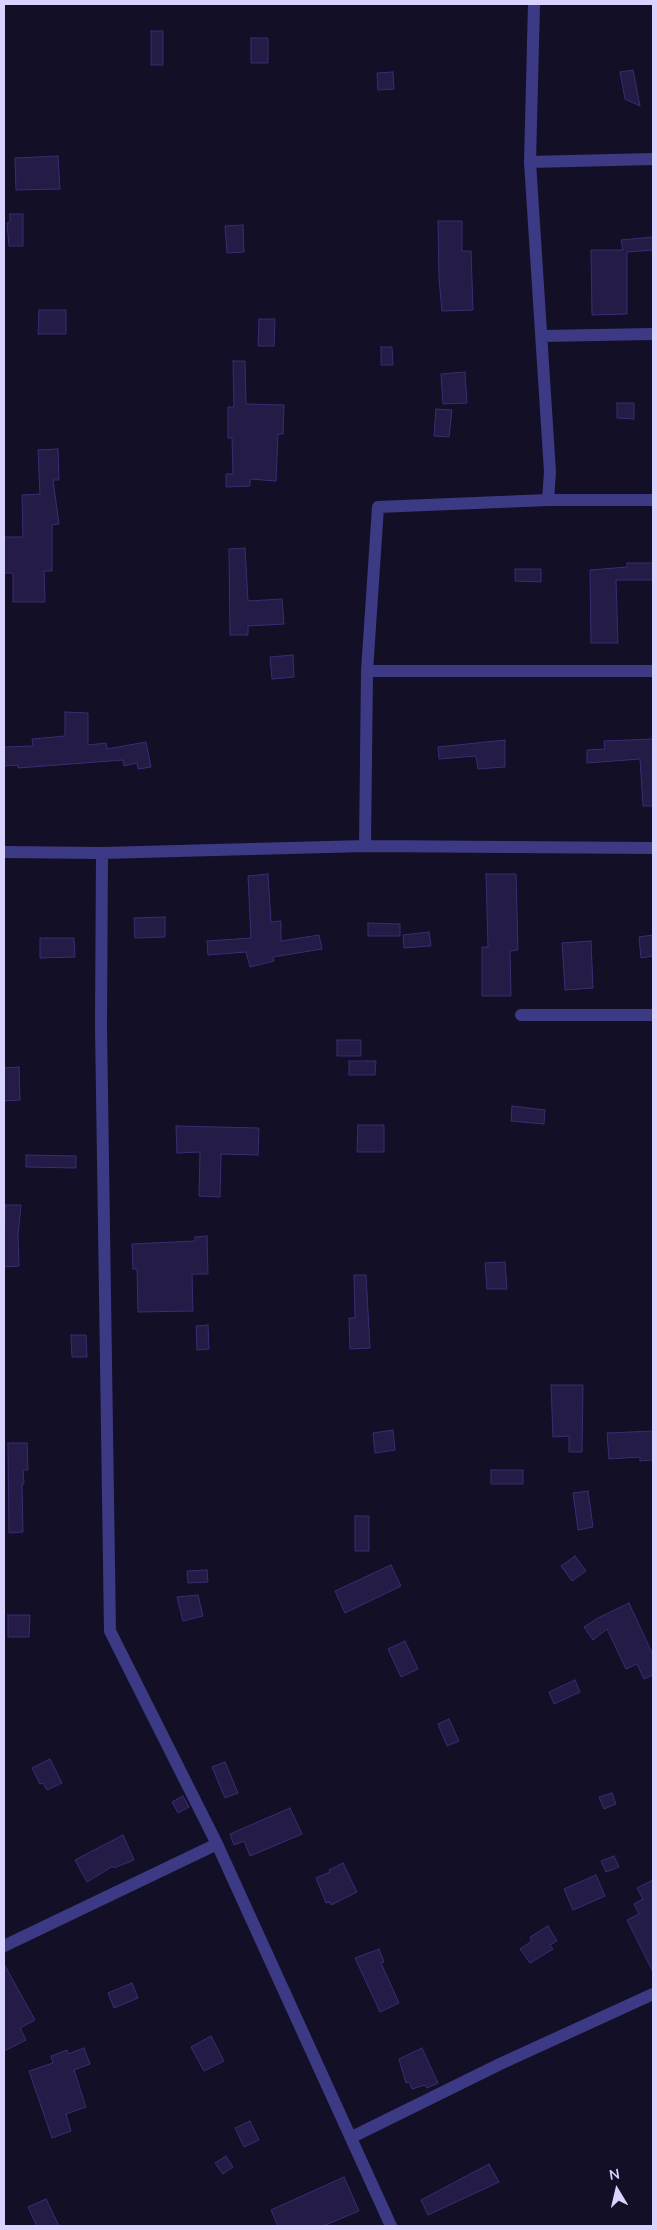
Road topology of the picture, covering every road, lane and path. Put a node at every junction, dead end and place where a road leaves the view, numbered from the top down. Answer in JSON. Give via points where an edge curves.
{"nodes":[{"id":1,"x":534,"y":4,"type":"edge"},
{"id":2,"x":653,"y":159,"type":"edge"},
{"id":3,"x":530,"y":162,"type":"junction"},
{"id":4,"x":653,"y":334,"type":"edge"},
{"id":5,"x":540,"y":336,"type":"junction"},
{"id":6,"x":548,"y":500,"type":"junction"},
{"id":7,"x":653,"y":500,"type":"edge"},
{"id":8,"x":653,"y":671,"type":"edge"},
{"id":9,"x":367,"y":672,"type":"junction"},
{"id":10,"x":365,"y":846,"type":"junction"},
{"id":11,"x":653,"y":848,"type":"edge"},
{"id":12,"x":4,"y":852,"type":"edge"},
{"id":13,"x":102,"y":853,"type":"junction"},
{"id":14,"x":653,"y":1015,"type":"edge"},
{"id":15,"x":522,"y":1016,"type":"dead end"},
{"id":16,"x":217,"y":1844,"type":"junction"},
{"id":17,"x":4,"y":1946,"type":"edge"},
{"id":18,"x":653,"y":1994,"type":"edge"},
{"id":19,"x":352,"y":2138,"type":"junction"},
{"id":20,"x":391,"y":2226,"type":"edge"}],
"edges":[{"from":1,"to":3,"type":"street"},
{"from":2,"to":3,"type":"street"},
{"from":3,"to":5,"type":"street"},
{"from":4,"to":5,"type":"street"},
{"from":5,"to":6,"type":"street","via":[[550,472]]},
{"from":6,"to":7,"type":"street"},
{"from":6,"to":9,"type":"street","via":[[378,507]]},
{"from":8,"to":9,"type":"street"},
{"from":9,"to":10,"type":"street"},
{"from":10,"to":11,"type":"street"},
{"from":10,"to":13,"type":"street"},
{"from":12,"to":13,"type":"street"},
{"from":13,"to":16,"type":"street","via":[[101,1026],[110,1631]]},
{"from":14,"to":15,"type":"street"},
{"from":16,"to":17,"type":"street"},
{"from":16,"to":19,"type":"street"},
{"from":18,"to":19,"type":"street","via":[[500,2064]]},
{"from":19,"to":20,"type":"street"}]}
